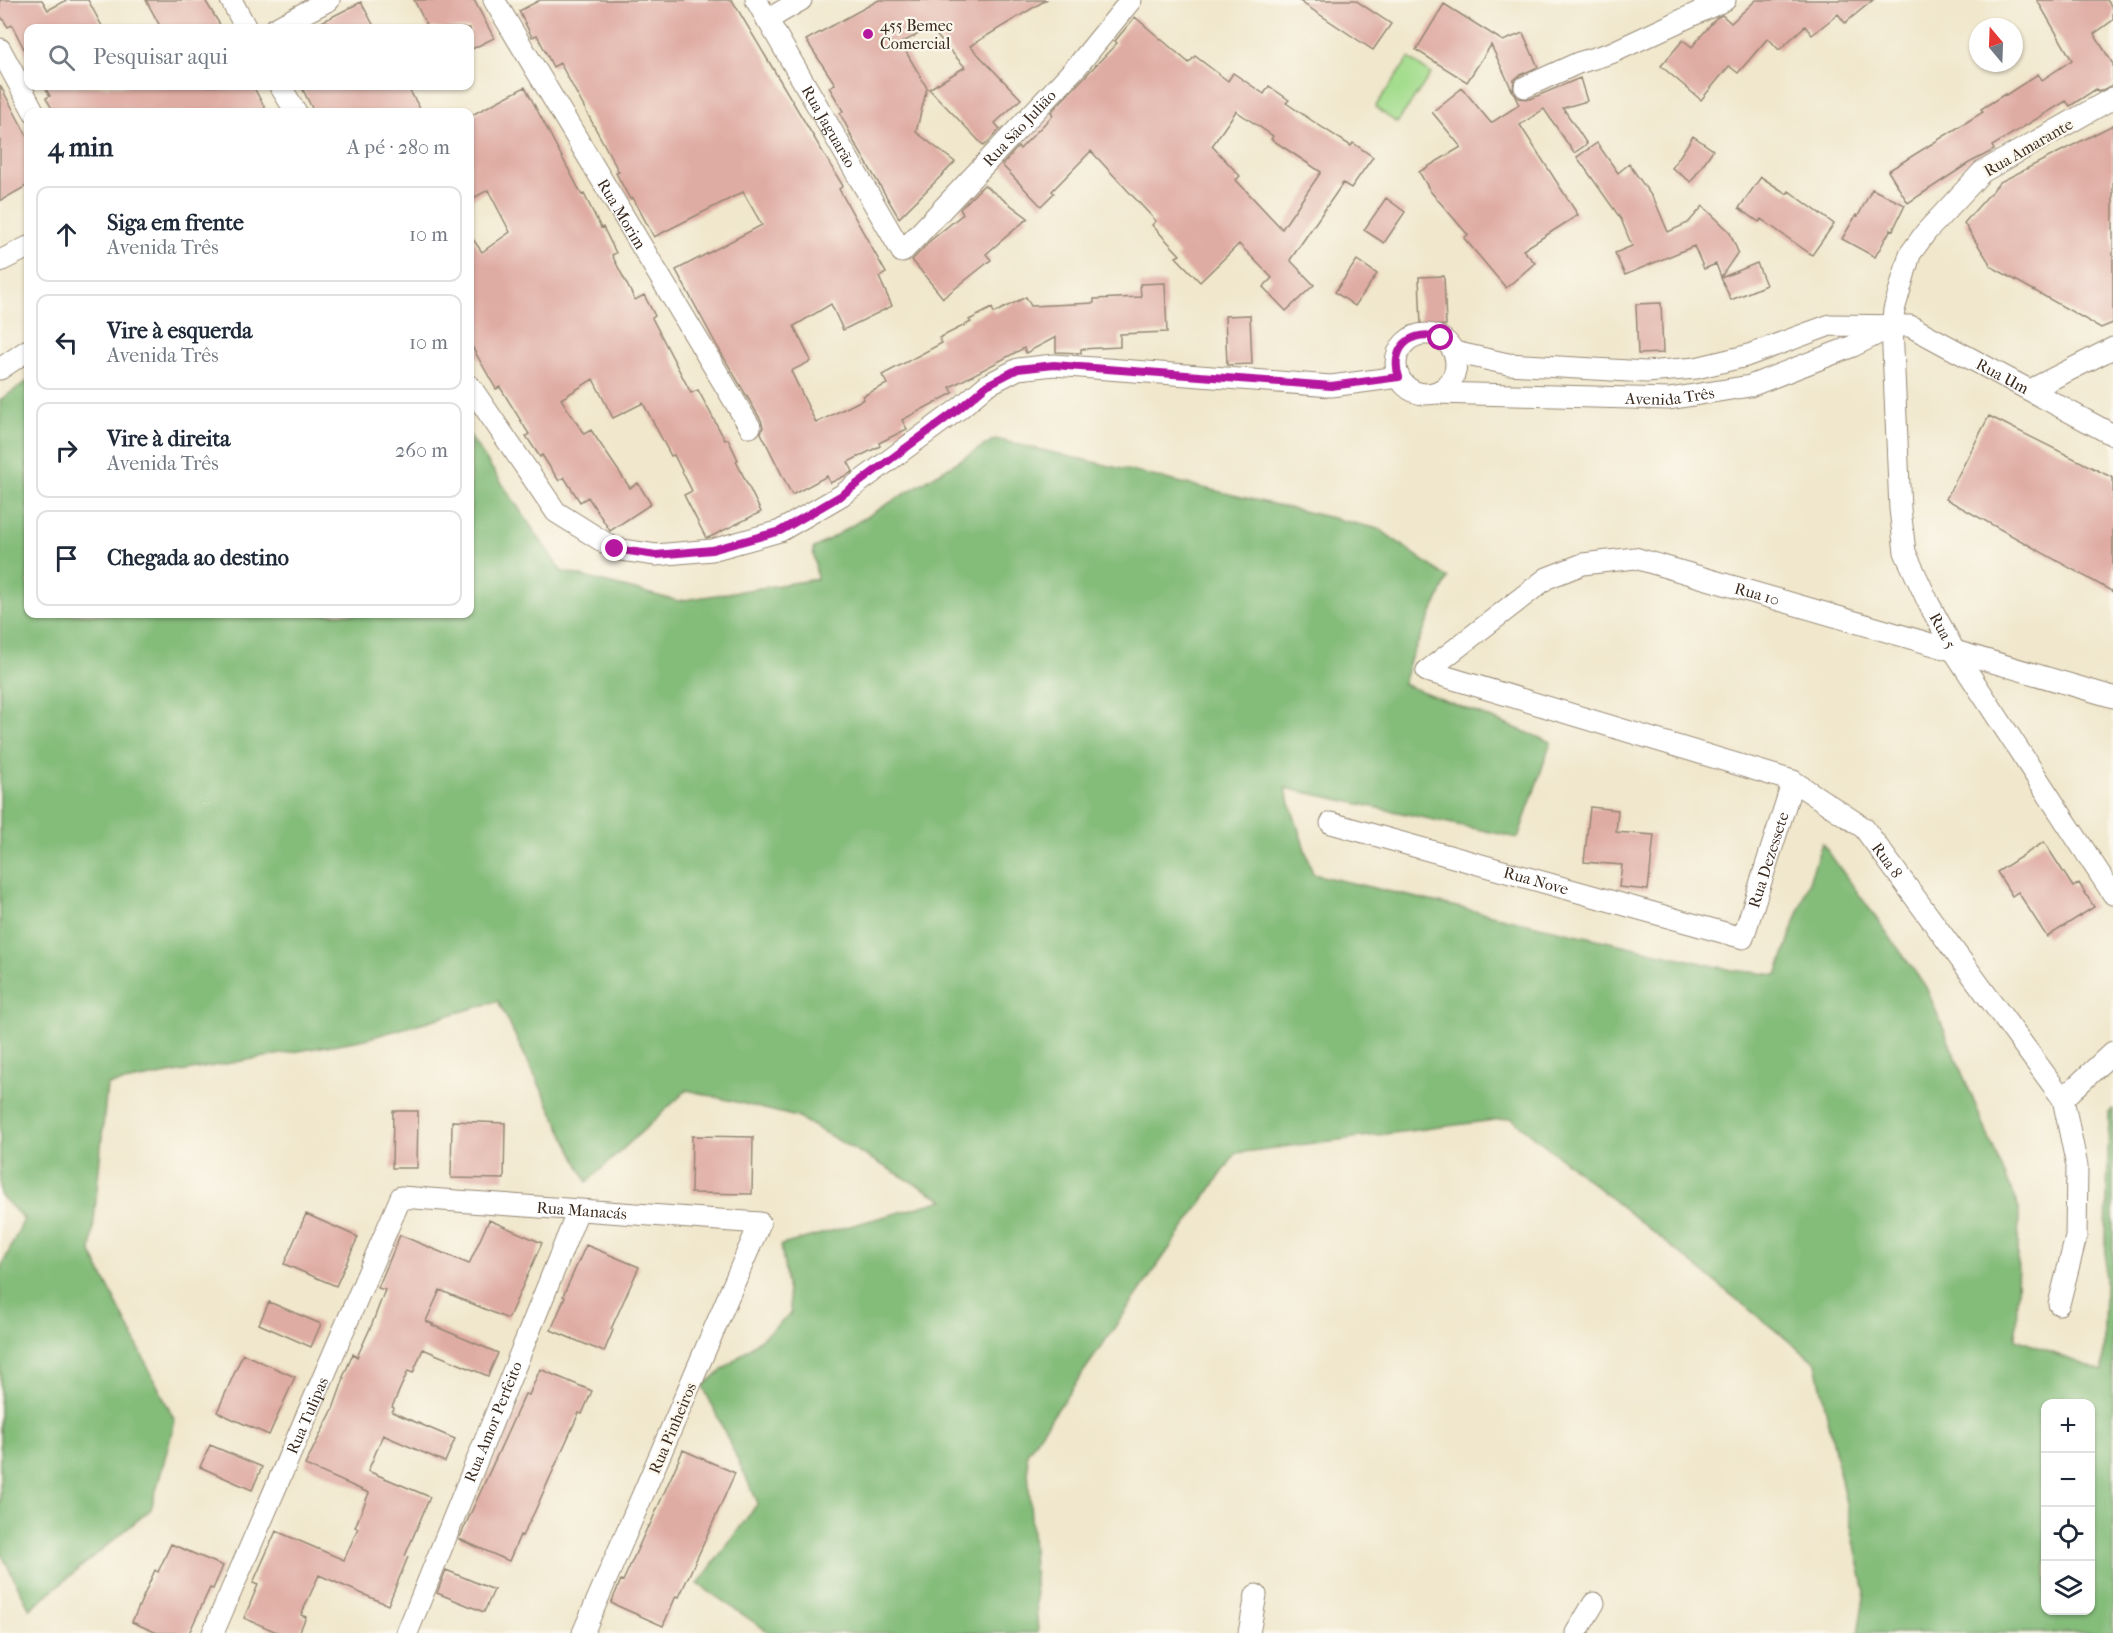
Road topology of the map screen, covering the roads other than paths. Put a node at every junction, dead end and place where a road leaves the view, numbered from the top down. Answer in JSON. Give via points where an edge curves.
{"nodes":[{"id":1,"x":231,"y":0,"type":"edge"},
{"id":2,"x":329,"y":0,"type":"edge"},
{"id":3,"x":494,"y":0,"type":"edge"},
{"id":4,"x":756,"y":0,"type":"edge"},
{"id":5,"x":801,"y":0,"type":"edge"},
{"id":6,"x":1131,"y":0,"type":"edge"},
{"id":7,"x":1725,"y":0,"type":"edge"},
{"id":8,"x":767,"y":20,"type":"junction"},
{"id":9,"x":244,"y":24,"type":"edge"},
{"id":10,"x":284,"y":24,"type":"edge"},
{"id":11,"x":0,"y":49,"type":"edge"},
{"id":12,"x":1525,"y":87,"type":"dead end"},
{"id":13,"x":282,"y":90,"type":"edge"},
{"id":14,"x":2113,"y":98,"type":"edge"},
{"id":15,"x":32,"y":108,"type":"edge"},
{"id":16,"x":294,"y":108,"type":"edge"},
{"id":17,"x":24,"y":249,"type":"edge"},
{"id":18,"x":902,"y":252,"type":"joint"},
{"id":19,"x":0,"y":261,"type":"edge"},
{"id":20,"x":1901,"y":326,"type":"junction"},
{"id":21,"x":2113,"y":348,"type":"edge"},
{"id":22,"x":1454,"y":352,"type":"junction"},
{"id":23,"x":24,"y":353,"type":"edge"},
{"id":24,"x":0,"y":369,"type":"edge"},
{"id":25,"x":1399,"y":377,"type":"junction"},
{"id":26,"x":2030,"y":390,"type":"junction"},
{"id":27,"x":474,"y":392,"type":"edge"},
{"id":28,"x":1434,"y":393,"type":"junction"},
{"id":29,"x":750,"y":427,"type":"dead end"},
{"id":30,"x":2113,"y":435,"type":"edge"},
{"id":31,"x":1955,"y":651,"type":"junction"},
{"id":32,"x":1427,"y":671,"type":"joint"},
{"id":33,"x":2113,"y":697,"type":"edge"},
{"id":34,"x":1793,"y":781,"type":"junction"},
{"id":35,"x":1331,"y":823,"type":"dead end"},
{"id":36,"x":2113,"y":894,"type":"edge"},
{"id":37,"x":1743,"y":938,"type":"joint"},
{"id":38,"x":2113,"y":1052,"type":"edge"},
{"id":39,"x":2063,"y":1099,"type":"junction"},
{"id":40,"x":401,"y":1197,"type":"joint"},
{"id":41,"x":578,"y":1211,"type":"junction"},
{"id":42,"x":760,"y":1223,"type":"joint"},
{"id":43,"x":2059,"y":1304,"type":"dead end"},
{"id":44,"x":1256,"y":1595,"type":"dead end"},
{"id":45,"x":1594,"y":1604,"type":"dead end"},
{"id":46,"x":587,"y":1631,"type":"edge"},
{"id":47,"x":213,"y":1633,"type":"edge"},
{"id":48,"x":407,"y":1633,"type":"edge"},
{"id":49,"x":1249,"y":1633,"type":"edge"},
{"id":50,"x":1576,"y":1633,"type":"edge"}],
"edges":[{"from":1,"to":9,"type":"street"},
{"from":2,"to":10,"type":"street"},
{"from":3,"to":29,"type":"street","name":"Rua Morim"},
{"from":4,"to":8,"type":"street","name":"Rua Jaguarão"},
{"from":5,"to":8,"type":"street"},
{"from":6,"to":18,"type":"street","name":"Rua São Julião","via":[[1078,64]]},
{"from":7,"to":12,"type":"street","via":[[1611,53]]},
{"from":8,"to":18,"type":"street","name":"Rua Jaguarão"},
{"from":11,"to":15,"type":"street"},
{"from":13,"to":16,"type":"street"},
{"from":14,"to":20,"type":"street","name":"Rua Amarante","via":[[1982,172],[1926,232],[1910,254],[1894,310]]},
{"from":17,"to":19,"type":"street"},
{"from":20,"to":22,"type":"street","name":"Avenida Três","via":[[1830,325],[1746,356],[1696,368],[1646,372],[1508,364]]},
{"from":20,"to":26,"type":"street","name":"Rua Um"},
{"from":20,"to":28,"type":"street","name":"Avenida Três","via":[[1750,387],[1669,399]]},
{"from":20,"to":31,"type":"street","name":"Rua 5","via":[[1900,509],[1905,552]]},
{"from":21,"to":26,"type":"street"},
{"from":22,"to":25,"type":"street","name":"Avenida Três","via":[[1441,338],[1422,334],[1413,337],[1399,350]]},
{"from":22,"to":28,"type":"street","via":[[1455,372],[1443,389]]},
{"from":23,"to":24,"type":"street"},
{"from":25,"to":27,"type":"street","via":[[1331,386],[1054,365],[1018,369],[987,385],[842,495],[780,531],[712,550],[656,555],[615,549],[556,512]]},
{"from":25,"to":28,"type":"street","name":"Avenida Três","via":[[1414,391]]},
{"from":26,"to":30,"type":"street","name":"Rua Um"},
{"from":31,"to":32,"type":"street","name":"Rua 10","via":[[1635,558],[1583,564],[1547,578]]},
{"from":31,"to":33,"type":"street","name":"Rua 10"},
{"from":31,"to":36,"type":"street","name":"Rua 5"},
{"from":32,"to":34,"type":"street","name":"Rua 8"},
{"from":34,"to":37,"type":"street","name":"Rua Dezessete"},
{"from":34,"to":39,"type":"street","name":"Rua 8","via":[[1864,828]]},
{"from":35,"to":37,"type":"street","name":"Rua Nove"},
{"from":38,"to":39,"type":"street"},
{"from":39,"to":43,"type":"street","name":"Rua 8","via":[[2077,1166],[2076,1237]]},
{"from":40,"to":41,"type":"street","name":"Rua Manacás"},
{"from":40,"to":47,"type":"street","name":"Rua Tulipas"},
{"from":41,"to":42,"type":"street","name":"Rua Manacás"},
{"from":41,"to":48,"type":"street","name":"Rua Amor Perfeito"},
{"from":42,"to":46,"type":"street","name":"Rua Pinheiros"},
{"from":44,"to":49,"type":"street"},
{"from":45,"to":50,"type":"street"}]}
